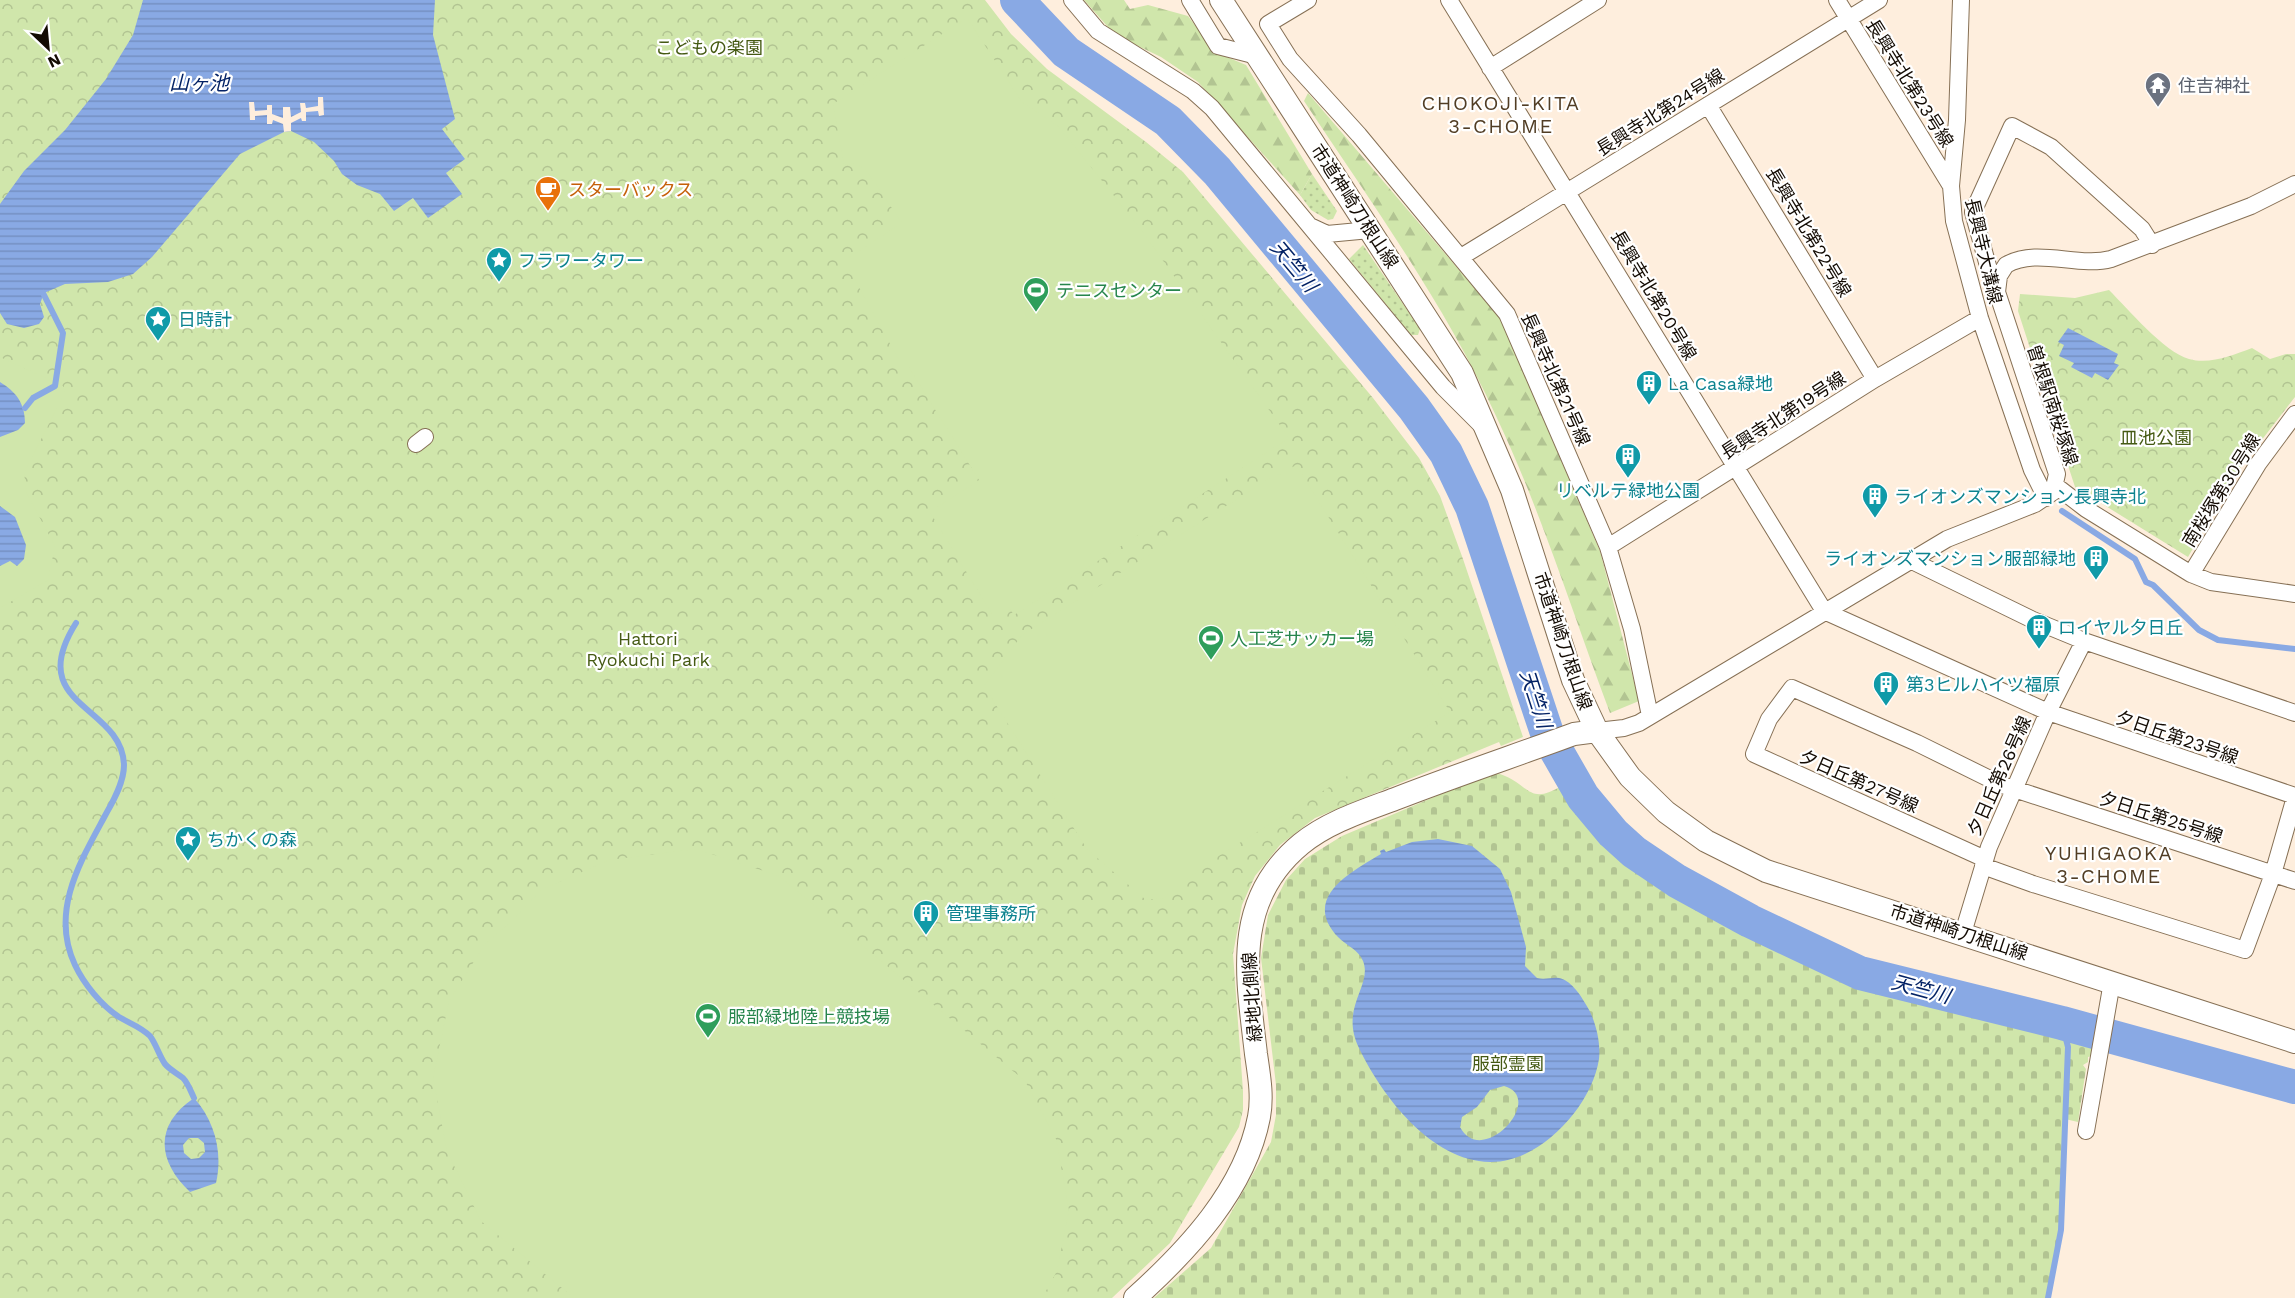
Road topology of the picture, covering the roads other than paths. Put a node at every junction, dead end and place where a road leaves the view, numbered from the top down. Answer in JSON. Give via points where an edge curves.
{"nodes":[{"id":1,"x":1072,"y":0,"type":"edge"},
{"id":2,"x":1190,"y":0,"type":"edge"},
{"id":3,"x":1221,"y":0,"type":"edge"},
{"id":4,"x":1308,"y":0,"type":"edge"},
{"id":5,"x":1449,"y":0,"type":"edge"},
{"id":6,"x":1598,"y":0,"type":"edge"},
{"id":7,"x":1837,"y":0,"type":"edge"},
{"id":8,"x":1879,"y":0,"type":"edge"},
{"id":9,"x":1961,"y":0,"type":"edge"},
{"id":10,"x":1848,"y":19,"type":"junction"},
{"id":11,"x":1257,"y":56,"type":"junction"},
{"id":12,"x":1490,"y":68,"type":"junction"},
{"id":13,"x":1708,"y":105,"type":"junction"},
{"id":14,"x":2295,"y":184,"type":"edge"},
{"id":15,"x":1951,"y":186,"type":"junction"},
{"id":16,"x":1568,"y":191,"type":"junction"},
{"id":17,"x":1312,"y":227,"type":"junction"},
{"id":18,"x":1370,"y":230,"type":"junction"},
{"id":19,"x":2152,"y":245,"type":"junction"},
{"id":20,"x":1461,"y":257,"type":"junction"},
{"id":21,"x":2000,"y":307,"type":"junction"},
{"id":22,"x":1980,"y":318,"type":"junction"},
{"id":23,"x":1875,"y":379,"type":"junction"},
{"id":24,"x":2295,"y":414,"type":"edge"},
{"id":25,"x":1484,"y":428,"type":"junction"},
{"id":26,"x":1737,"y":468,"type":"junction"},
{"id":27,"x":2051,"y":492,"type":"junction"},
{"id":28,"x":1608,"y":547,"type":"junction"},
{"id":29,"x":1912,"y":561,"type":"junction"},
{"id":30,"x":2191,"y":574,"type":"junction"},
{"id":31,"x":2295,"y":594,"type":"edge"},
{"id":32,"x":1824,"y":611,"type":"junction"},
{"id":33,"x":2084,"y":641,"type":"junction"},
{"id":34,"x":2048,"y":712,"type":"junction"},
{"id":35,"x":2295,"y":713,"type":"edge"},
{"id":36,"x":1650,"y":716,"type":"junction"},
{"id":37,"x":1769,"y":719,"type":"joint"},
{"id":38,"x":1597,"y":731,"type":"junction"},
{"id":39,"x":2014,"y":790,"type":"junction"},
{"id":40,"x":2295,"y":797,"type":"edge"},
{"id":41,"x":1984,"y":862,"type":"junction"},
{"id":42,"x":2273,"y":874,"type":"junction"},
{"id":43,"x":2295,"y":881,"type":"edge"},
{"id":44,"x":1963,"y":933,"type":"junction"},
{"id":45,"x":2112,"y":982,"type":"junction"},
{"id":46,"x":2295,"y":1042,"type":"edge"},
{"id":47,"x":2086,"y":1131,"type":"dead end"},
{"id":48,"x":1135,"y":1298,"type":"edge"}],
"edges":[{"from":1,"to":17,"type":"street","via":[[1098,31],[1193,91],[1212,108]]},
{"from":2,"to":11,"type":"street","via":[[1218,46]]},
{"from":3,"to":11,"type":"street","name":"市道神崎刀根山線"},
{"from":4,"to":20,"type":"street","name":"長興寺北第21号線","via":[[1268,24],[1290,59]]},
{"from":5,"to":12,"type":"street","name":"長興寺北第20号線"},
{"from":6,"to":12,"type":"street"},
{"from":7,"to":10,"type":"street","name":"長興寺北第23号線"},
{"from":8,"to":10,"type":"street","name":"長興寺北第24号線"},
{"from":9,"to":15,"type":"street","name":"長興寺大溝線"},
{"from":10,"to":13,"type":"street","name":"長興寺北第24号線"},
{"from":10,"to":15,"type":"street","name":"長興寺北第23号線"},
{"from":11,"to":18,"type":"street","name":"市道神崎刀根山線"},
{"from":12,"to":16,"type":"street","name":"長興寺北第20号線"},
{"from":13,"to":16,"type":"street","name":"長興寺北第24号線"},
{"from":13,"to":23,"type":"street","name":"長興寺北第22号線"},
{"from":14,"to":19,"type":"street","name":"曽根駅南桜塚線"},
{"from":15,"to":22,"type":"street","name":"長興寺大溝線","via":[[1955,228]]},
{"from":16,"to":20,"type":"street","name":"長興寺北第24号線"},
{"from":16,"to":26,"type":"street","name":"長興寺北第20号線"},
{"from":17,"to":18,"type":"street","via":[[1327,234]]},
{"from":17,"to":25,"type":"street","via":[[1443,387]]},
{"from":18,"to":25,"type":"street","name":"市道神崎刀根山線","via":[[1461,373]]},
{"from":19,"to":21,"type":"street","name":"曽根駅南桜塚線","via":[[2100,262],[2027,258],[2013,261],[1999,276],[1996,292]]},
{"from":19,"to":21,"type":"street","via":[[2142,229],[2051,147],[2012,126],[1973,215]]},
{"from":20,"to":28,"type":"street","name":"長興寺北第21号線","via":[[1507,314]]},
{"from":21,"to":27,"type":"street","name":"曽根駅南桜塚線","via":[[2057,474]]},
{"from":22,"to":23,"type":"street","name":"長興寺北第19号線"},
{"from":22,"to":27,"type":"street","name":"長興寺大溝線","via":[[2032,470]]},
{"from":23,"to":26,"type":"street","name":"長興寺北第19号線"},
{"from":24,"to":30,"type":"street","name":"南桜塚第30号線","via":[[2258,464]]},
{"from":25,"to":38,"type":"street","name":"市道神崎刀根山線","via":[[1523,520],[1577,691]]},
{"from":26,"to":28,"type":"street","name":"長興寺北第19号線"},
{"from":26,"to":32,"type":"street","name":"長興寺北第20号線"},
{"from":27,"to":29,"type":"street","via":[[1952,537]]},
{"from":27,"to":30,"type":"street","name":"南桜塚第30号線","via":[[2086,509]]},
{"from":28,"to":36,"type":"street","name":"長興寺北第21号線","via":[[1632,630]]},
{"from":29,"to":32,"type":"street"},
{"from":29,"to":33,"type":"street"},
{"from":30,"to":31,"type":"street","via":[[2211,582]]},
{"from":32,"to":34,"type":"street","name":"夕日丘第23号線"},
{"from":32,"to":36,"type":"street"},
{"from":33,"to":34,"type":"street","name":"夕日丘第26号線"},
{"from":33,"to":35,"type":"street"},
{"from":34,"to":39,"type":"street","name":"夕日丘第26号線"},
{"from":34,"to":40,"type":"street","name":"夕日丘第23号線"},
{"from":36,"to":38,"type":"street","via":[[1630,726]]},
{"from":37,"to":39,"type":"street","name":"夕日丘第25号線","via":[[1792,688]]},
{"from":37,"to":41,"type":"street","name":"夕日丘第27号線","via":[[1754,754]]},
{"from":38,"to":44,"type":"street","name":"市道神崎刀根山線","via":[[1620,764],[1658,805],[1723,851],[1785,877]]},
{"from":38,"to":48,"type":"street","name":"緑地北側線","via":[[1574,734],[1334,824],[1304,842],[1276,870],[1260,897],[1247,944],[1260,1088],[1255,1131],[1239,1171],[1212,1216],[1169,1267]]},
{"from":39,"to":41,"type":"street","name":"夕日丘第26号線"},
{"from":39,"to":42,"type":"street","name":"夕日丘第25号線"},
{"from":40,"to":42,"type":"street"},
{"from":41,"to":42,"type":"street","via":[[2033,884],[2245,950]]},
{"from":41,"to":44,"type":"street","name":"夕日丘第26号線"},
{"from":42,"to":43,"type":"street","name":"夕日丘第25号線"},
{"from":44,"to":45,"type":"street","name":"市道神崎刀根山線"},
{"from":45,"to":46,"type":"street","name":"市道神崎刀根山線"},
{"from":45,"to":47,"type":"street"}]}
